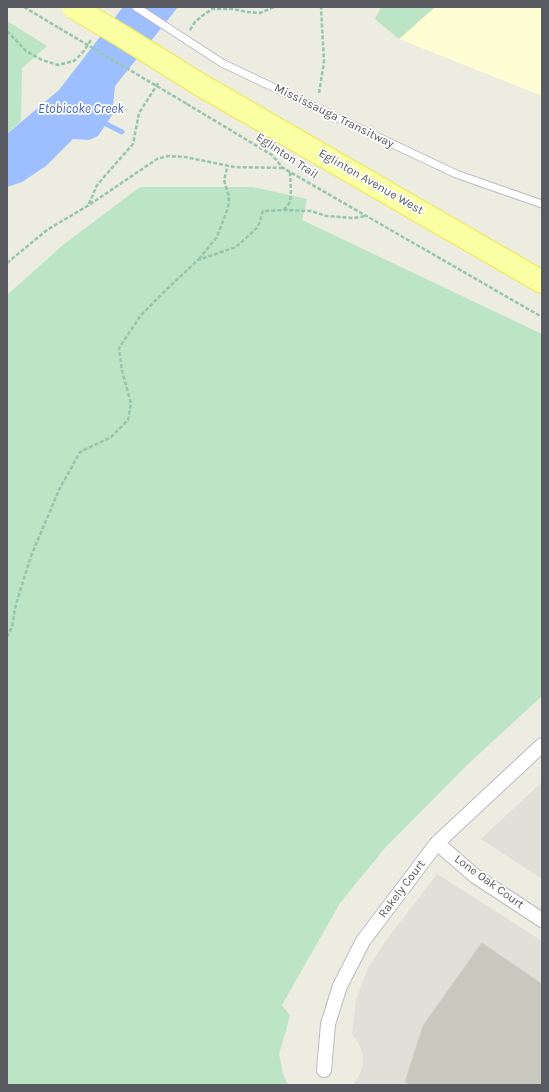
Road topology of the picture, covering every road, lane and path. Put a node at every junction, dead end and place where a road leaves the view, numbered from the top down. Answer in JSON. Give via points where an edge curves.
{"nodes":[{"id":1,"x":24,"y":7,"type":"edge"},
{"id":2,"x":74,"y":7,"type":"edge"},
{"id":3,"x":136,"y":7,"type":"edge"},
{"id":4,"x":274,"y":7,"type":"edge"},
{"id":5,"x":321,"y":7,"type":"edge"},
{"id":6,"x":232,"y":9,"type":"dead end"},
{"id":7,"x":7,"y":31,"type":"edge"},
{"id":8,"x":74,"y":61,"type":"dead end"},
{"id":9,"x":319,"y":93,"type":"dead end"},
{"id":10,"x":150,"y":96,"type":"dead end"},
{"id":11,"x":228,"y":165,"type":"junction"},
{"id":12,"x":283,"y":168,"type":"junction"},
{"id":13,"x":290,"y":172,"type":"junction"},
{"id":14,"x":89,"y":204,"type":"junction"},
{"id":15,"x":542,"y":204,"type":"edge"},
{"id":16,"x":284,"y":210,"type":"junction"},
{"id":17,"x":366,"y":216,"type":"junction"},
{"id":18,"x":198,"y":260,"type":"junction"},
{"id":19,"x":7,"y":263,"type":"edge"},
{"id":20,"x":542,"y":282,"type":"edge"},
{"id":21,"x":542,"y":317,"type":"edge"},
{"id":22,"x":7,"y":637,"type":"edge"},
{"id":23,"x":542,"y":745,"type":"edge"},
{"id":24,"x":436,"y":843,"type":"junction"},
{"id":25,"x":542,"y":920,"type":"edge"},
{"id":26,"x":324,"y":1070,"type":"dead end"}],
"edges":[{"from":1,"to":12,"type":"path","name":"Eglinton Trail","bridge":true,"via":[[272,155]]},
{"from":2,"to":20,"type":"main road","name":"Eglinton Avenue West","bridge":true,"via":[[199,84]]},
{"from":3,"to":15,"type":"lane","name":"Mississauga Transitway","bridge":true,"via":[[222,63],[456,174]]},
{"from":4,"to":6,"type":"path","via":[[260,13]]},
{"from":5,"to":9,"type":"path","via":[[324,62]]},
{"from":7,"to":8,"type":"path","via":[[26,51],[42,60],[58,65]]},
{"from":10,"to":14,"type":"path","via":[[139,113],[132,144],[97,185]]},
{"from":11,"to":12,"type":"path"},
{"from":11,"to":14,"type":"path","via":[[184,157],[168,156],[157,159]]},
{"from":11,"to":18,"type":"path","via":[[224,180],[229,197],[228,208],[217,236]]},
{"from":12,"to":13,"type":"path","name":"Eglinton Trail"},
{"from":13,"to":16,"type":"path","via":[[290,202]]},
{"from":13,"to":17,"type":"path","name":"Eglinton Trail"},
{"from":14,"to":19,"type":"path","via":[[47,230]]},
{"from":16,"to":17,"type":"path","via":[[311,211],[326,216],[353,218]]},
{"from":16,"to":18,"type":"path","via":[[263,211],[258,227],[236,248]]},
{"from":17,"to":21,"type":"path","name":"Eglinton Trail"},
{"from":18,"to":22,"type":"path","via":[[141,315],[119,348],[131,403],[128,420],[111,437],[80,452],[59,490],[31,556]]},
{"from":23,"to":24,"type":"street","name":"Rakely Court"},
{"from":24,"to":25,"type":"street","name":"Lone Oak Court","via":[[475,876]]},
{"from":24,"to":26,"type":"street","name":"Rakely Court","via":[[364,941],[340,986],[328,1024]]}]}
